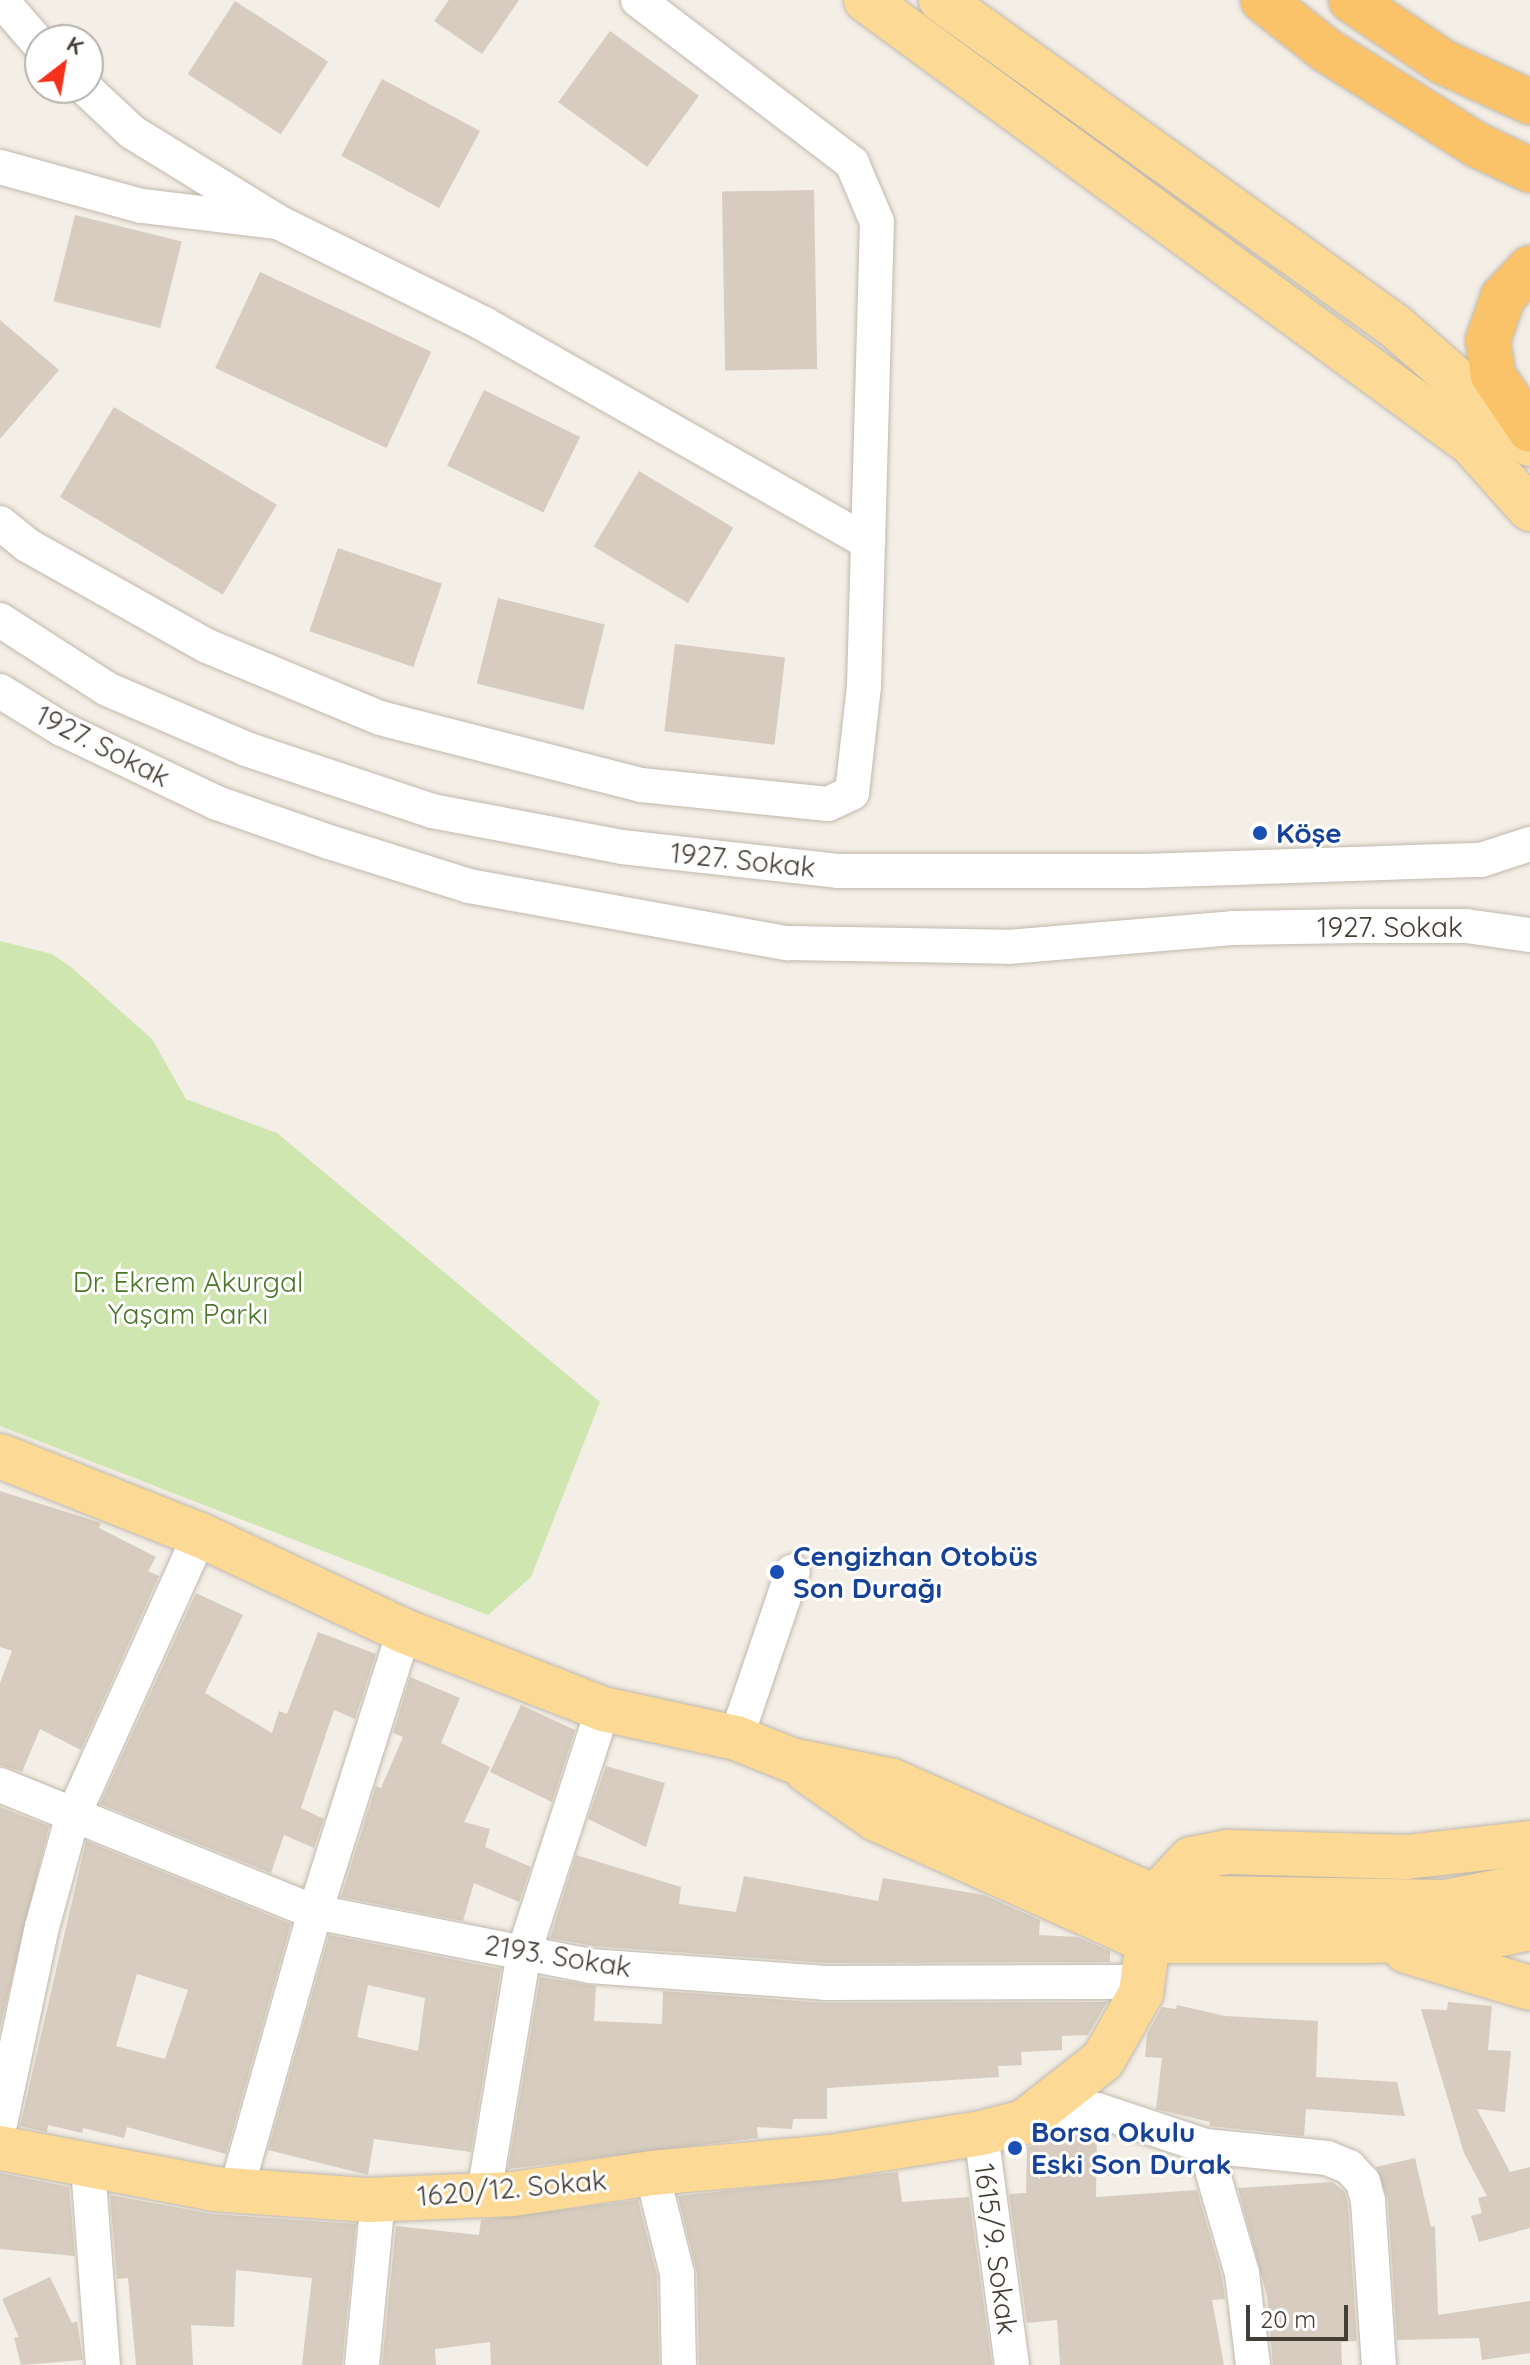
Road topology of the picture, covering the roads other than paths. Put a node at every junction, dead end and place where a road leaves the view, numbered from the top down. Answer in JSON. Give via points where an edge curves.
{"nodes":[{"id":1,"x":1,"y":0,"type":"edge"},
{"id":2,"x":638,"y":0,"type":"edge"},
{"id":3,"x":866,"y":0,"type":"edge"},
{"id":4,"x":941,"y":0,"type":"edge"},
{"id":5,"x":1263,"y":0,"type":"edge"},
{"id":6,"x":1351,"y":0,"type":"edge"},
{"id":7,"x":24,"y":27,"type":"edge"},
{"id":8,"x":1530,"y":102,"type":"edge"},
{"id":9,"x":102,"y":104,"type":"edge"},
{"id":10,"x":0,"y":167,"type":"edge"},
{"id":11,"x":1530,"y":170,"type":"edge"},
{"id":12,"x":280,"y":223,"type":"junction"},
{"id":13,"x":1530,"y":268,"type":"edge"},
{"id":14,"x":1530,"y":430,"type":"edge"},
{"id":15,"x":1530,"y":444,"type":"edge"},
{"id":16,"x":1530,"y":509,"type":"edge"},
{"id":17,"x":0,"y":523,"type":"edge"},
{"id":18,"x":868,"y":542,"type":"junction"},
{"id":19,"x":0,"y":620,"type":"edge"},
{"id":20,"x":0,"y":691,"type":"edge"},
{"id":21,"x":1530,"y":844,"type":"edge"},
{"id":22,"x":1530,"y":935,"type":"edge"},
{"id":23,"x":0,"y":1456,"type":"edge"},
{"id":24,"x":200,"y":1535,"type":"junction"},
{"id":25,"x":793,"y":1571,"type":"dead end"},
{"id":26,"x":404,"y":1631,"type":"junction"},
{"id":27,"x":603,"y":1709,"type":"junction"},
{"id":28,"x":736,"y":1738,"type":"junction"},
{"id":29,"x":791,"y":1760,"type":"junction"},
{"id":30,"x":0,"y":1785,"type":"edge"},
{"id":31,"x":72,"y":1818,"type":"junction"},
{"id":32,"x":1530,"y":1843,"type":"edge"},
{"id":33,"x":1530,"y":1885,"type":"edge"},
{"id":34,"x":1155,"y":1897,"type":"junction"},
{"id":35,"x":315,"y":1912,"type":"junction"},
{"id":36,"x":1530,"y":1928,"type":"edge"},
{"id":37,"x":1372,"y":1941,"type":"junction"},
{"id":38,"x":524,"y":1952,"type":"junction"},
{"id":39,"x":1146,"y":1961,"type":"junction"},
{"id":40,"x":1530,"y":1988,"type":"edge"},
{"id":41,"x":1024,"y":2122,"type":"junction"},
{"id":42,"x":0,"y":2124,"type":"edge"},
{"id":43,"x":981,"y":2133,"type":"junction"},
{"id":44,"x":1205,"y":2146,"type":"junction"},
{"id":45,"x":0,"y":2148,"type":"edge"},
{"id":46,"x":88,"y":2167,"type":"junction"},
{"id":47,"x":652,"y":2173,"type":"junction"},
{"id":48,"x":236,"y":2191,"type":"junction"},
{"id":49,"x":484,"y":2194,"type":"junction"},
{"id":50,"x":378,"y":2200,"type":"junction"},
{"id":51,"x":103,"y":2365,"type":"edge"},
{"id":52,"x":362,"y":2365,"type":"edge"},
{"id":53,"x":679,"y":2365,"type":"edge"},
{"id":54,"x":1012,"y":2365,"type":"edge"},
{"id":55,"x":1253,"y":2365,"type":"edge"},
{"id":56,"x":1379,"y":2365,"type":"edge"}],
"edges":[{"from":1,"to":7,"type":"street"},
{"from":2,"to":18,"type":"street","via":[[852,163],[877,222]]},
{"from":3,"to":16,"type":"main road","via":[[1472,444]]},
{"from":4,"to":15,"type":"main road","via":[[1395,326]]},
{"from":5,"to":11,"type":"highway","via":[[1326,50],[1477,145]]},
{"from":6,"to":8,"type":"highway","via":[[1443,62]]},
{"from":9,"to":12,"type":"street","via":[[132,132]]},
{"from":10,"to":12,"type":"street","via":[[142,206]]},
{"from":12,"to":18,"type":"street","via":[[484,324]]},
{"from":13,"to":14,"type":"highway","via":[[1503,297],[1488,340],[1493,375]]},
{"from":17,"to":18,"type":"street","via":[[27,545],[207,646],[380,718],[641,785],[828,804],[852,793],[864,686]]},
{"from":19,"to":21,"type":"street","name":"1927. Sokak","via":[[107,689],[246,749],[432,811],[622,847],[838,871],[1142,871],[1481,860]]},
{"from":20,"to":22,"type":"street","name":"1927. Sokak","via":[[62,729],[217,803],[329,842],[469,886],[771,940],[1008,947],[1232,928],[1359,926],[1466,926]]},
{"from":23,"to":24,"type":"main road"},
{"from":24,"to":26,"type":"main road"},
{"from":24,"to":31,"type":"street"},
{"from":25,"to":28,"type":"street"},
{"from":26,"to":27,"type":"main road"},
{"from":26,"to":35,"type":"street"},
{"from":27,"to":28,"type":"main road"},
{"from":27,"to":38,"type":"street"},
{"from":28,"to":29,"type":"main road"},
{"from":29,"to":34,"type":"main road","via":[[892,1781]]},
{"from":29,"to":39,"type":"main road","via":[[876,1819]]},
{"from":30,"to":31,"type":"street","name":"2193. Sokak"},
{"from":31,"to":35,"type":"street","name":"2193. Sokak"},
{"from":31,"to":42,"type":"street","via":[[42,1927]]},
{"from":32,"to":34,"type":"main road","via":[[1406,1857],[1228,1852],[1191,1859]]},
{"from":33,"to":34,"type":"main road","via":[[1445,1902]]},
{"from":34,"to":39,"type":"street","name":"1620/12. Sokak"},
{"from":35,"to":38,"type":"street","name":"2193. Sokak"},
{"from":35,"to":48,"type":"street"},
{"from":36,"to":37,"type":"main road","via":[[1492,1936]]},
{"from":37,"to":39,"type":"main road"},
{"from":37,"to":40,"type":"main road"},
{"from":38,"to":39,"type":"street","name":"2193. Sokak","via":[[590,1966],[825,1983]]},
{"from":38,"to":49,"type":"street"},
{"from":39,"to":41,"type":"main road","name":"1620/12. Sokak","via":[[1103,2060]]},
{"from":41,"to":43,"type":"main road","name":"1620/12. Sokak"},
{"from":41,"to":44,"type":"street","name":"1620/12. Sokak","via":[[1097,2110]]},
{"from":43,"to":47,"type":"main road","name":"1620/12. Sokak","via":[[831,2157]]},
{"from":43,"to":54,"type":"street","name":"1615/9. Sokak"},
{"from":44,"to":55,"type":"street","via":[[1242,2273]]},
{"from":44,"to":56,"type":"street","name":"1620/12. Sokak","via":[[1327,2158],[1349,2167],[1363,2182]]},
{"from":45,"to":46,"type":"main road","name":"1620/12. Sokak"},
{"from":46,"to":48,"type":"main road","name":"1620/12. Sokak"},
{"from":46,"to":51,"type":"street"},
{"from":47,"to":49,"type":"main road","name":"1620/12. Sokak"},
{"from":47,"to":53,"type":"street","via":[[677,2273]]},
{"from":48,"to":50,"type":"main road","name":"1620/12. Sokak"},
{"from":49,"to":50,"type":"main road","name":"1620/12. Sokak"},
{"from":50,"to":52,"type":"street"}]}
